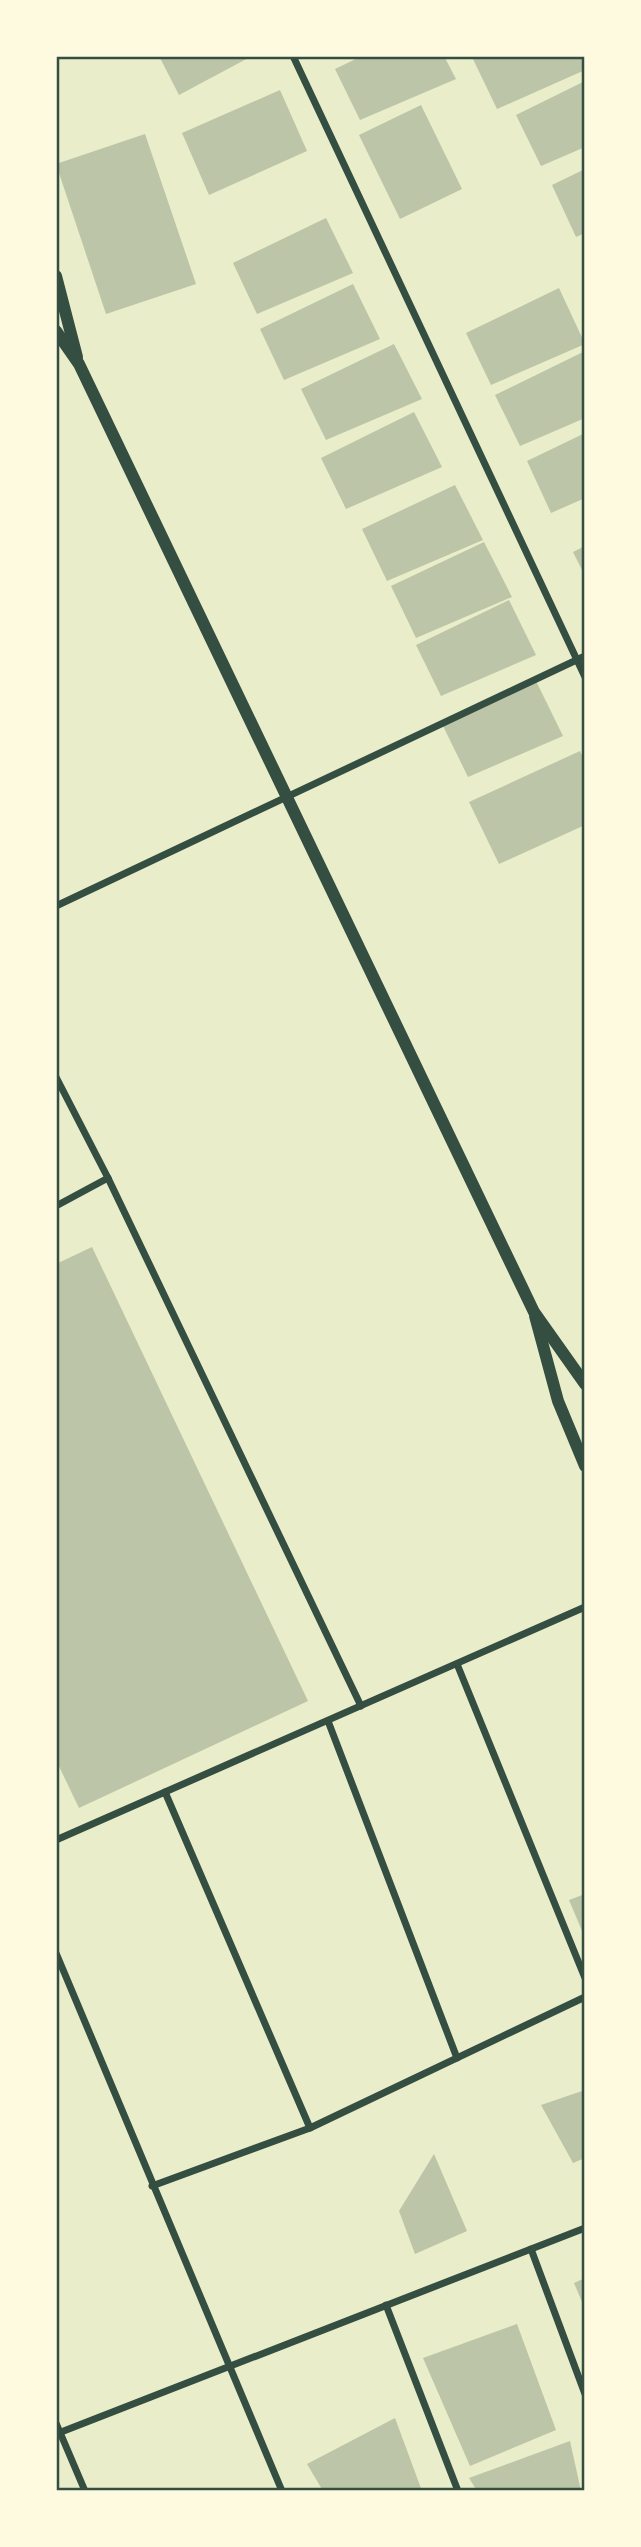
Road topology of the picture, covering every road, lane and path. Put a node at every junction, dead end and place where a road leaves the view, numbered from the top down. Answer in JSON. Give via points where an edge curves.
{"nodes":[{"id":1,"x":293,"y":56,"type":"edge"},
{"id":2,"x":56,"y":276,"type":"edge"},
{"id":3,"x":56,"y":331,"type":"edge"},
{"id":4,"x":79,"y":364,"type":"junction"},
{"id":5,"x":581,"y":658,"type":"edge"},
{"id":6,"x":585,"y":677,"type":"edge"},
{"id":7,"x":286,"y":797,"type":"junction"},
{"id":8,"x":56,"y":906,"type":"edge"},
{"id":9,"x":56,"y":1077,"type":"edge"},
{"id":10,"x":108,"y":1178,"type":"junction"},
{"id":11,"x":56,"y":1206,"type":"edge"},
{"id":12,"x":534,"y":1312,"type":"junction"},
{"id":13,"x":585,"y":1384,"type":"edge"},
{"id":14,"x":585,"y":1466,"type":"edge"},
{"id":15,"x":585,"y":1607,"type":"edge"},
{"id":16,"x":457,"y":1664,"type":"junction"},
{"id":17,"x":361,"y":1706,"type":"junction"},
{"id":18,"x":328,"y":1721,"type":"junction"},
{"id":19,"x":165,"y":1792,"type":"junction"},
{"id":20,"x":56,"y":1840,"type":"edge"},
{"id":21,"x":56,"y":1953,"type":"edge"},
{"id":22,"x":585,"y":1978,"type":"edge"},
{"id":23,"x":585,"y":1997,"type":"edge"},
{"id":24,"x":457,"y":2058,"type":"junction"},
{"id":25,"x":310,"y":2127,"type":"junction"},
{"id":26,"x":152,"y":2186,"type":"junction"},
{"id":27,"x":585,"y":2228,"type":"edge"},
{"id":28,"x":531,"y":2249,"type":"junction"},
{"id":29,"x":386,"y":2305,"type":"junction"},
{"id":30,"x":228,"y":2367,"type":"junction"},
{"id":31,"x":585,"y":2394,"type":"edge"},
{"id":32,"x":56,"y":2423,"type":"edge"},
{"id":33,"x":58,"y":2433,"type":"edge"},
{"id":34,"x":85,"y":2491,"type":"edge"},
{"id":35,"x":282,"y":2491,"type":"edge"},
{"id":36,"x":458,"y":2491,"type":"edge"}],
"edges":[{"from":1,"to":5,"type":"street"},
{"from":2,"to":4,"type":"street"},
{"from":3,"to":4,"type":"street"},
{"from":4,"to":7,"type":"street"},
{"from":5,"to":6,"type":"street"},
{"from":5,"to":7,"type":"street"},
{"from":7,"to":8,"type":"street"},
{"from":7,"to":12,"type":"street"},
{"from":9,"to":10,"type":"street"},
{"from":10,"to":11,"type":"street"},
{"from":10,"to":17,"type":"street"},
{"from":12,"to":13,"type":"street"},
{"from":12,"to":14,"type":"street","via":[[558,1401]]},
{"from":15,"to":16,"type":"street"},
{"from":16,"to":17,"type":"street"},
{"from":16,"to":22,"type":"street"},
{"from":17,"to":18,"type":"street"},
{"from":18,"to":19,"type":"street"},
{"from":18,"to":24,"type":"street"},
{"from":19,"to":20,"type":"street"},
{"from":19,"to":25,"type":"street"},
{"from":21,"to":26,"type":"street"},
{"from":23,"to":24,"type":"street"},
{"from":24,"to":25,"type":"street"},
{"from":25,"to":26,"type":"street"},
{"from":26,"to":30,"type":"street"},
{"from":27,"to":28,"type":"street"},
{"from":28,"to":29,"type":"street"},
{"from":28,"to":31,"type":"street"},
{"from":29,"to":30,"type":"street"},
{"from":29,"to":36,"type":"street"},
{"from":30,"to":33,"type":"street"},
{"from":30,"to":35,"type":"street"},
{"from":32,"to":33,"type":"street"},
{"from":33,"to":34,"type":"street"}]}
